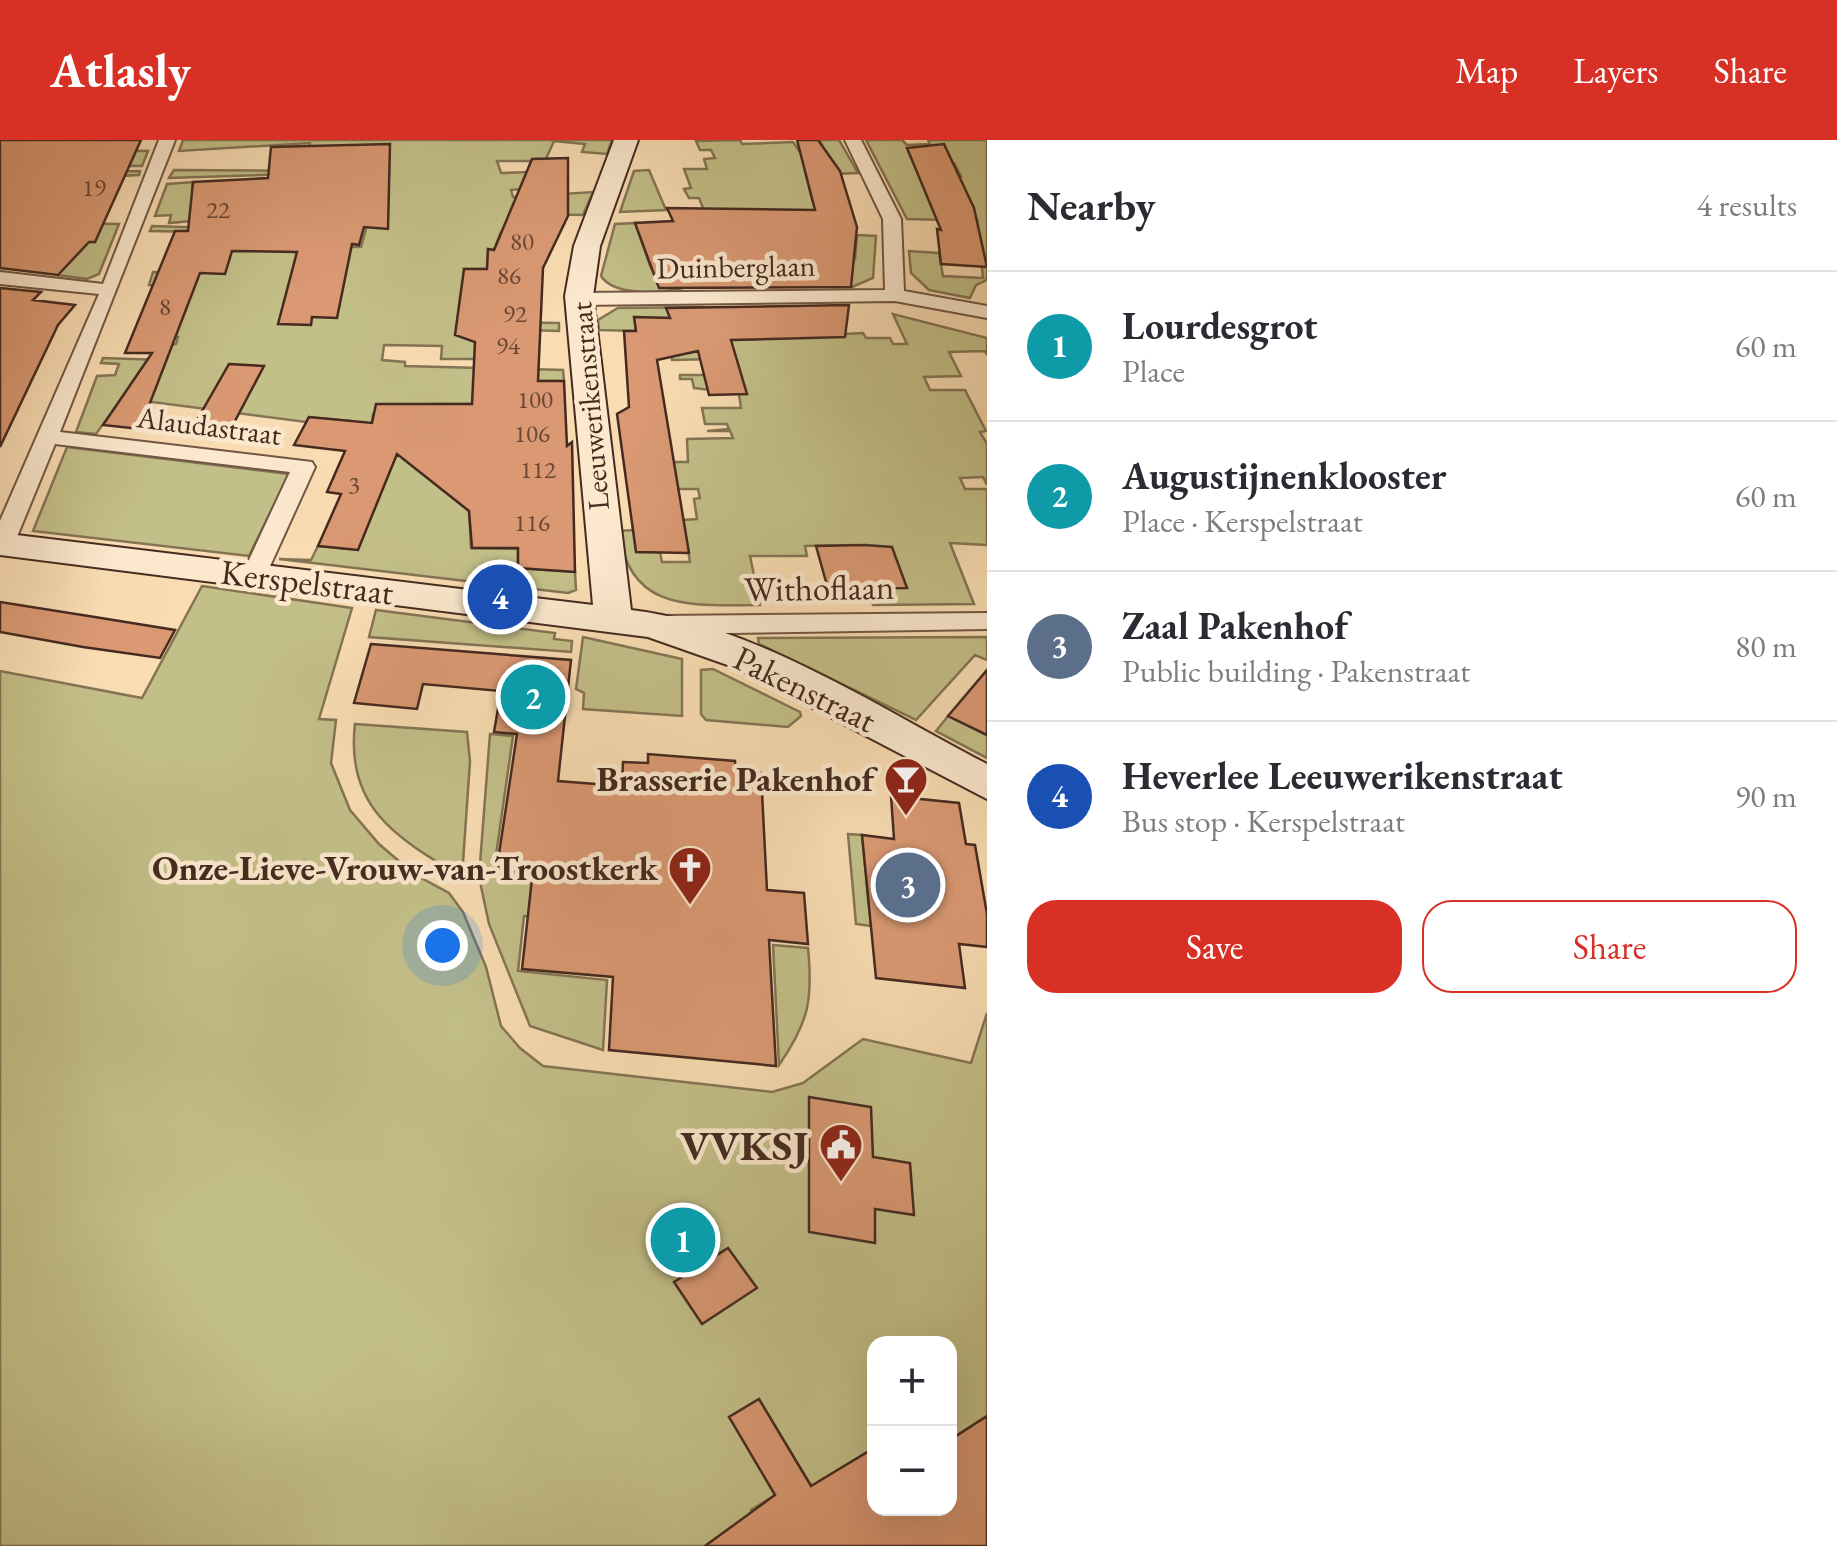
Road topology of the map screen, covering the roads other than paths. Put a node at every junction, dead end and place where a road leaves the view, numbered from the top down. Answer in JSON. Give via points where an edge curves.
{"nodes":[{"id":1,"x":167,"y":140,"type":"edge"},
{"id":2,"x":626,"y":140,"type":"edge"},
{"id":3,"x":853,"y":140,"type":"edge"},
{"id":4,"x":0,"y":278,"type":"edge"},
{"id":5,"x":110,"y":290,"type":"junction"},
{"id":6,"x":895,"y":294,"type":"junction"},
{"id":7,"x":579,"y":299,"type":"junction"},
{"id":8,"x":987,"y":312,"type":"edge"},
{"id":9,"x":47,"y":437,"type":"junction"},
{"id":10,"x":1,"y":544,"type":"edge"},
{"id":11,"x":254,"y":575,"type":"junction"},
{"id":12,"x":632,"y":622,"type":"junction"},
{"id":13,"x":987,"y":622,"type":"edge"},
{"id":14,"x":987,"y":783,"type":"edge"}],
"edges":[{"from":1,"to":5,"type":"street"},
{"from":2,"to":7,"type":"street","name":"Leeuwerikenstraat","via":[[587,246]]},
{"from":3,"to":6,"type":"street","via":[[892,220]]},
{"from":4,"to":5,"type":"street"},
{"from":5,"to":9,"type":"street"},
{"from":6,"to":7,"type":"street","name":"Duinberglaan"},
{"from":6,"to":8,"type":"street","name":"Duinberglaan"},
{"from":7,"to":12,"type":"street","name":"Leeuwerikenstraat"},
{"from":9,"to":10,"type":"street"},
{"from":9,"to":11,"type":"street","name":"Alaudastraat","via":[[304,467]]},
{"from":10,"to":11,"type":"street","name":"Kerspelstraat"},
{"from":11,"to":12,"type":"street","name":"Kerspelstraat"},
{"from":12,"to":13,"type":"street","name":"Withoflaan"},
{"from":12,"to":14,"type":"street","name":"Pakenstraat","via":[[750,658]]}]}
